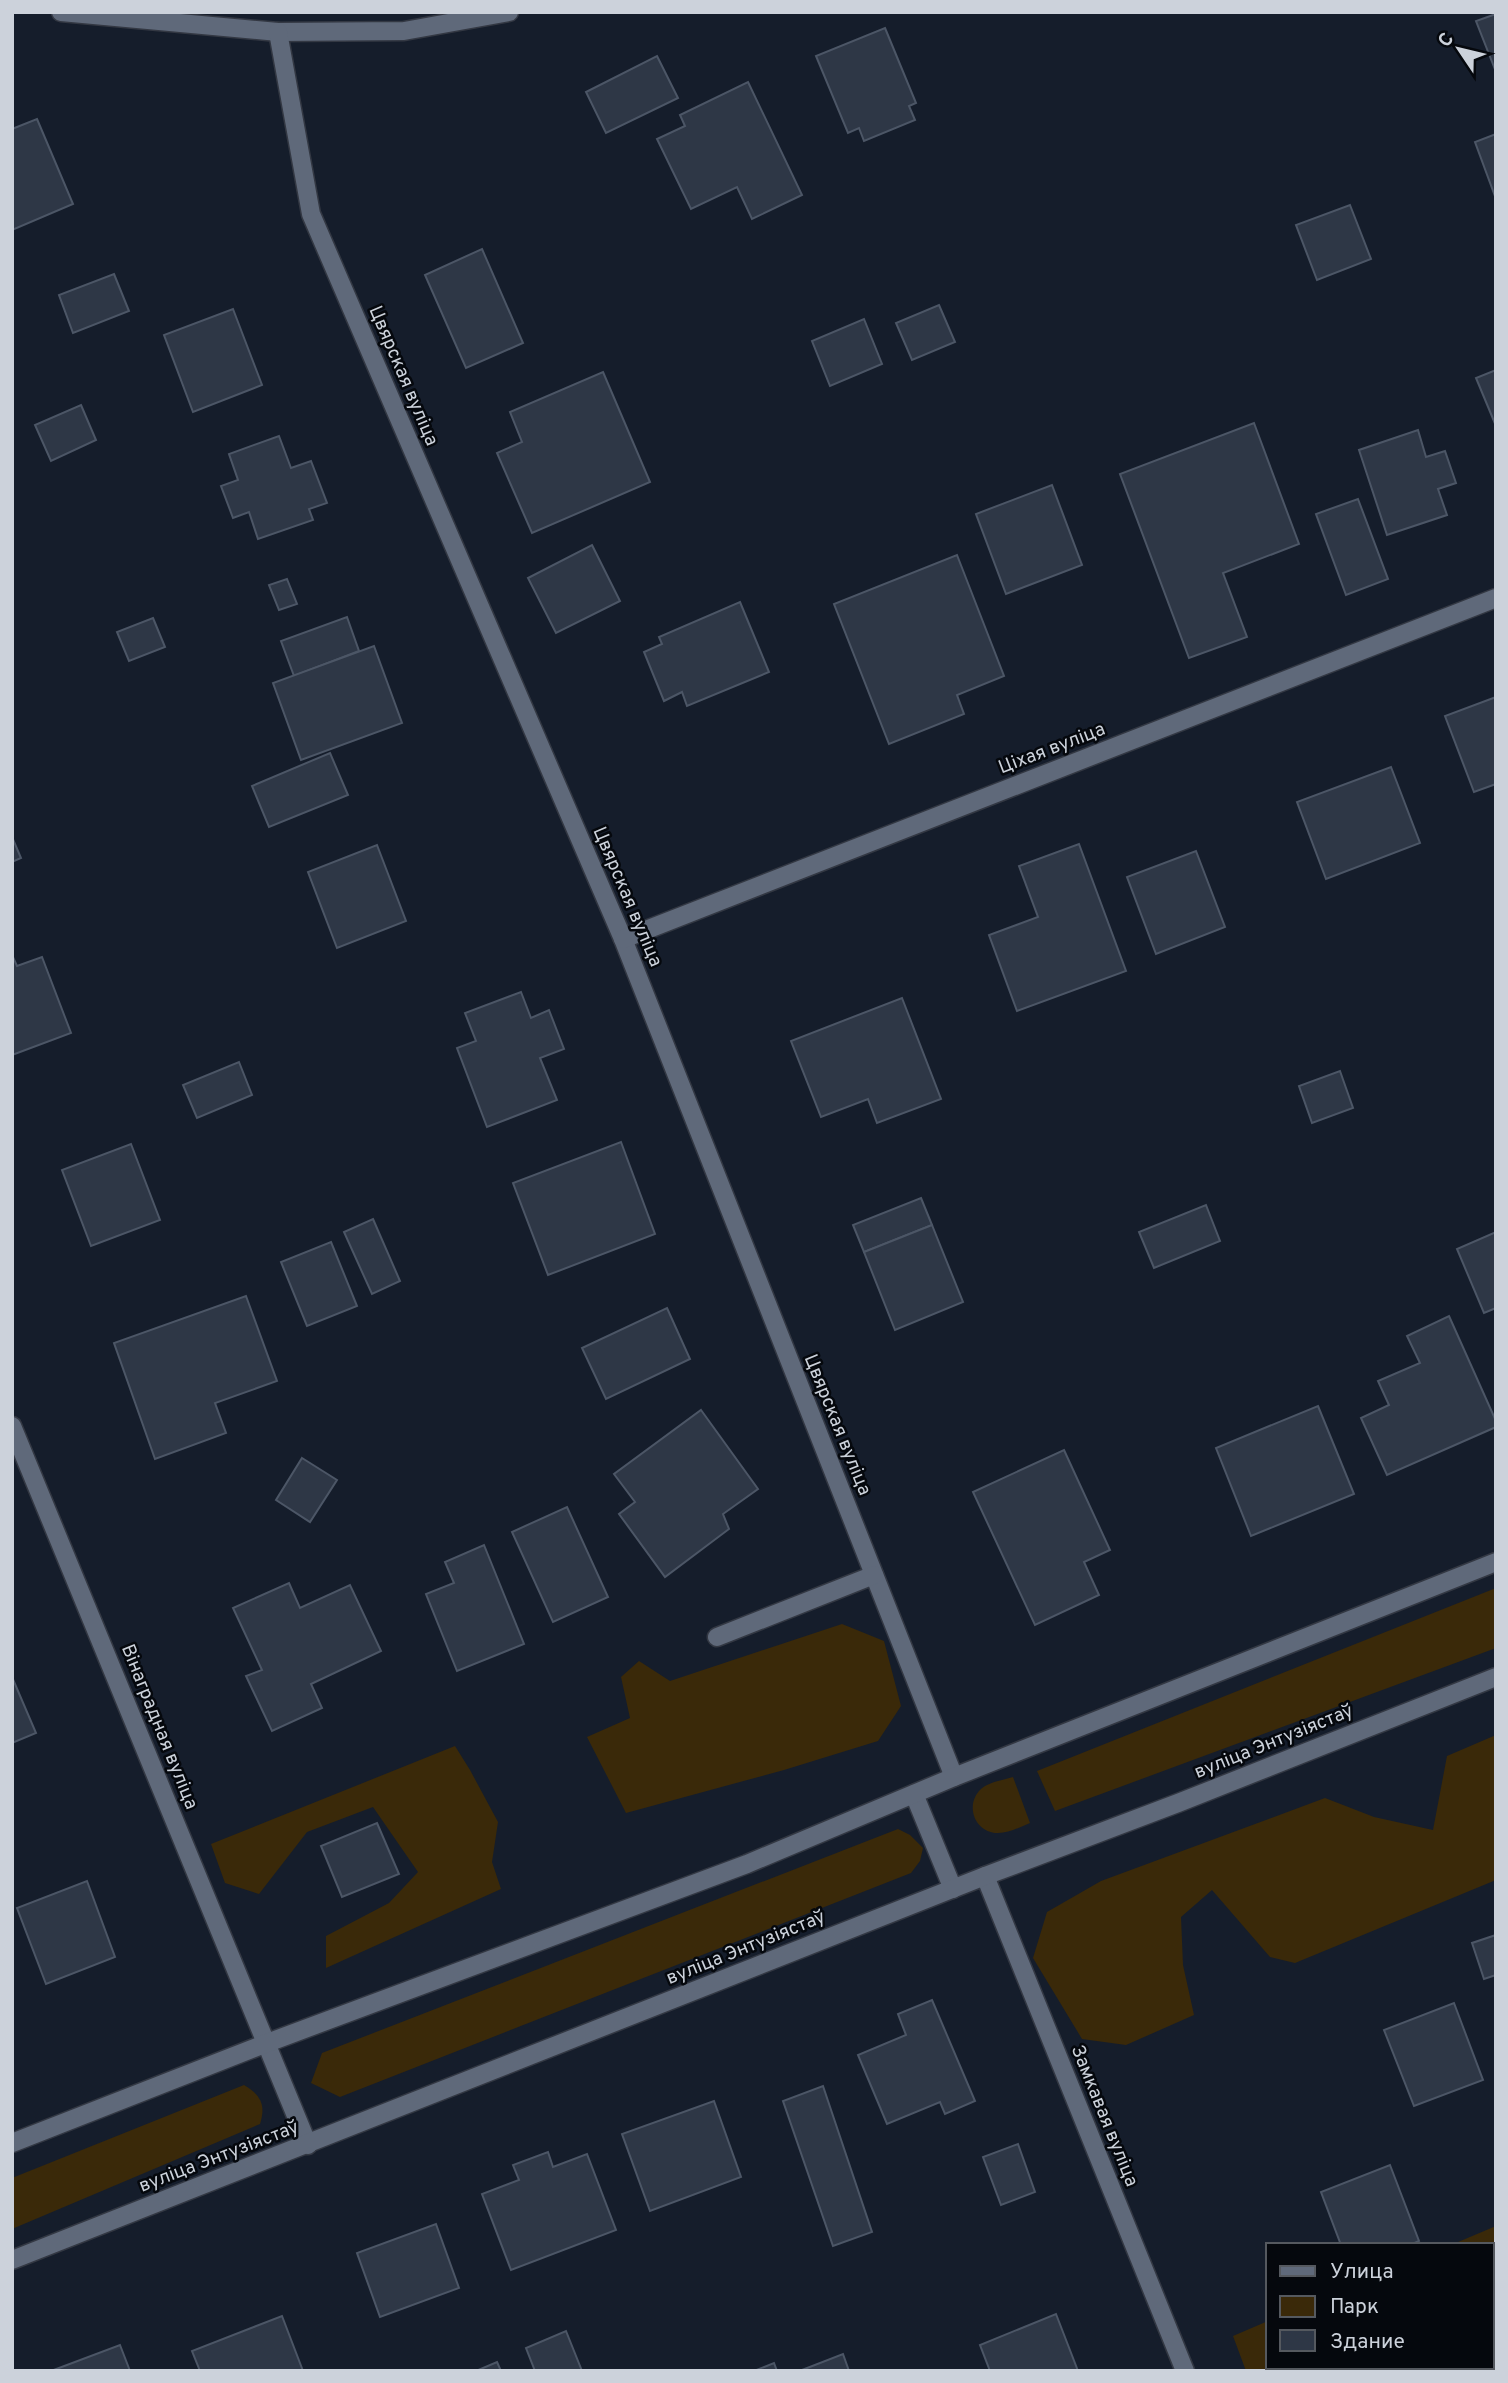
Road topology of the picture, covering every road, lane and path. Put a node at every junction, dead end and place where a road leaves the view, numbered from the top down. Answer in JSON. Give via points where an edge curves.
{"nodes":[{"id":1,"x":61,"y":12,"type":"edge"},
{"id":2,"x":509,"y":12,"type":"edge"},
{"id":3,"x":278,"y":32,"type":"junction"},
{"id":4,"x":1496,"y":598,"type":"edge"},
{"id":5,"x":623,"y":939,"type":"junction"},
{"id":6,"x":12,"y":1426,"type":"edge"},
{"id":7,"x":1496,"y":1562,"type":"edge"},
{"id":8,"x":874,"y":1575,"type":"junction"},
{"id":9,"x":717,"y":1637,"type":"dead end"},
{"id":10,"x":1496,"y":1677,"type":"edge"},
{"id":11,"x":954,"y":1777,"type":"junction"},
{"id":12,"x":914,"y":1794,"type":"junction"},
{"id":13,"x":985,"y":1876,"type":"junction"},
{"id":14,"x":953,"y":1889,"type":"junction"},
{"id":15,"x":267,"y":2043,"type":"junction"},
{"id":16,"x":12,"y":2143,"type":"edge"},
{"id":17,"x":308,"y":2145,"type":"junction"},
{"id":18,"x":12,"y":2260,"type":"edge"},
{"id":19,"x":1185,"y":2371,"type":"edge"}],
"edges":[{"from":1,"to":3,"type":"street"},
{"from":2,"to":3,"type":"street","via":[[404,32]]},
{"from":3,"to":5,"type":"street","name":"Цвярская вуліца","via":[[311,214]]},
{"from":4,"to":5,"type":"street","name":"Ціхая вуліца"},
{"from":5,"to":8,"type":"street","name":"Цвярская вуліца"},
{"from":6,"to":15,"type":"street","name":"Вінаградная вуліца"},
{"from":7,"to":11,"type":"street"},
{"from":8,"to":9,"type":"street"},
{"from":8,"to":11,"type":"street","name":"Цвярская вуліца"},
{"from":10,"to":13,"type":"street","name":"вуліца Энтузіястаў"},
{"from":11,"to":12,"type":"street"},
{"from":12,"to":14,"type":"street"},
{"from":12,"to":15,"type":"street","via":[[747,1864]]},
{"from":13,"to":14,"type":"street","name":"вуліца Энтузіястаў"},
{"from":13,"to":19,"type":"street","name":"Замкавая вуліца"},
{"from":14,"to":17,"type":"street","name":"вуліца Энтузіястаў"},
{"from":15,"to":16,"type":"street"},
{"from":15,"to":17,"type":"street","name":"Вінаградная вуліца"},
{"from":17,"to":18,"type":"street","name":"вуліца Энтузіястаў"}]}
